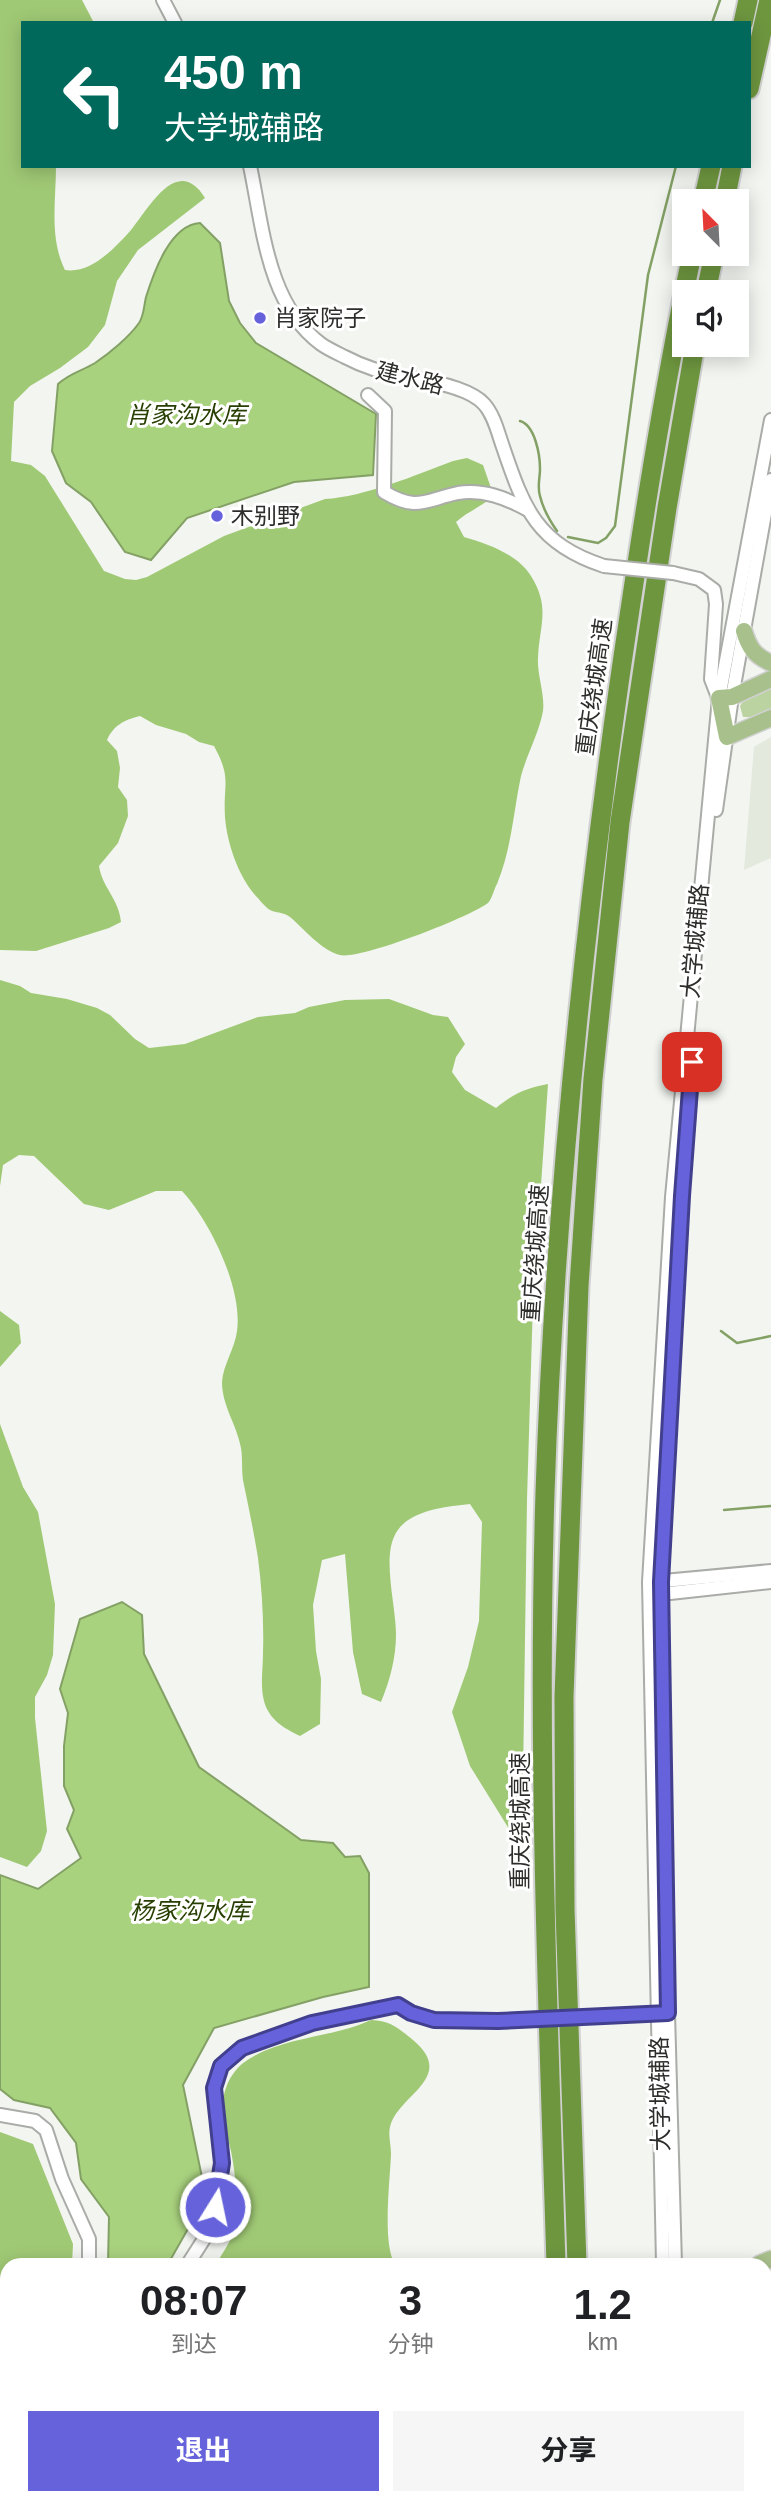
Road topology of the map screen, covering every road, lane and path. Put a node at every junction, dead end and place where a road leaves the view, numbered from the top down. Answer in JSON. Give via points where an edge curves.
{"nodes":[{"id":1,"x":163,"y":0,"type":"edge"},
{"id":2,"x":748,"y":0,"type":"edge"},
{"id":3,"x":769,"y":0,"type":"edge"},
{"id":4,"x":174,"y":21,"type":"edge"},
{"id":5,"x":743,"y":21,"type":"edge"},
{"id":6,"x":751,"y":80,"type":"edge"},
{"id":7,"x":250,"y":168,"type":"edge"},
{"id":8,"x":710,"y":168,"type":"edge"},
{"id":9,"x":732,"y":168,"type":"edge"},
{"id":10,"x":705,"y":189,"type":"edge"},
{"id":11,"x":727,"y":189,"type":"edge"},
{"id":12,"x":689,"y":266,"type":"edge"},
{"id":13,"x":693,"y":357,"type":"edge"},
{"id":14,"x":368,"y":395,"type":"dead end"},
{"id":15,"x":771,"y":420,"type":"edge"},
{"id":16,"x":771,"y":480,"type":"edge"},
{"id":17,"x":528,"y":510,"type":"junction"},
{"id":18,"x":744,"y":631,"type":"junction"},
{"id":19,"x":771,"y":663,"type":"edge"},
{"id":20,"x":771,"y":680,"type":"edge"},
{"id":21,"x":725,"y":698,"type":"junction"},
{"id":22,"x":771,"y":718,"type":"edge"},
{"id":23,"x":727,"y":737,"type":"junction"},
{"id":24,"x":771,"y":1571,"type":"edge"},
{"id":25,"x":771,"y":1582,"type":"edge"},
{"id":26,"x":655,"y":1588,"type":"junction"},
{"id":27,"x":663,"y":2013,"type":"junction"},
{"id":28,"x":0,"y":2115,"type":"edge"},
{"id":29,"x":89,"y":2258,"type":"edge"},
{"id":30,"x":192,"y":2258,"type":"edge"},
{"id":31,"x":556,"y":2258,"type":"edge"},
{"id":32,"x":577,"y":2258,"type":"edge"},
{"id":33,"x":663,"y":2258,"type":"edge"},
{"id":34,"x":675,"y":2258,"type":"edge"}],
"edges":[{"from":1,"to":4,"type":"street"},
{"from":2,"to":5,"type":"highway"},
{"from":3,"to":6,"type":"highway"},
{"from":7,"to":17,"type":"street","name":"建水路","via":[[270,261],[281,295],[301,325],[322,345],[360,364],[386,374],[427,380],[485,404]]},
{"from":8,"to":10,"type":"highway"},
{"from":9,"to":11,"type":"highway"},
{"from":12,"to":31,"type":"highway","name":"重庆绕城高速","via":[[645,504],[599,821],[556,1288],[545,1494],[544,1699]]},
{"from":13,"to":32,"type":"highway","name":"重庆绕城高速","via":[[620,822],[593,1079],[579,1286],[564,1697],[565,1909]]},
{"from":14,"to":17,"type":"street","via":[[385,411],[384,492],[415,504],[460,493],[484,493],[507,498]]},
{"from":15,"to":21,"type":"street","name":"大学城辅路"},
{"from":16,"to":18,"type":"street","name":"大学城辅路"},
{"from":17,"to":21,"type":"street","name":"建水路","bridge":true,"via":[[541,529],[577,557],[604,566],[699,579],[713,590],[711,679]]},
{"from":18,"to":19,"type":"main road","via":[[757,657]]},
{"from":18,"to":21,"type":"street","name":"大学城辅路"},
{"from":20,"to":21,"type":"main road"},
{"from":21,"to":23,"type":"main road"},
{"from":21,"to":26,"type":"street","name":"大学城辅路","via":[[672,1197]]},
{"from":22,"to":23,"type":"main road"},
{"from":23,"to":26,"type":"street","name":"大学城辅路","via":[[709,849]]},
{"from":24,"to":26,"type":"street"},
{"from":25,"to":26,"type":"street"},
{"from":26,"to":27,"type":"street","name":"大学城辅路"},
{"from":27,"to":30,"type":"street","bridge":true,"via":[[434,2020],[398,2005],[312,2023],[242,2048],[221,2066],[214,2088],[222,2163],[211,2228]]},
{"from":27,"to":33,"type":"street","name":"大学城辅路"},
{"from":27,"to":34,"type":"street","name":"大学城辅路"},
{"from":28,"to":29,"type":"street","via":[[35,2121],[46,2130],[89,2239]]}]}
